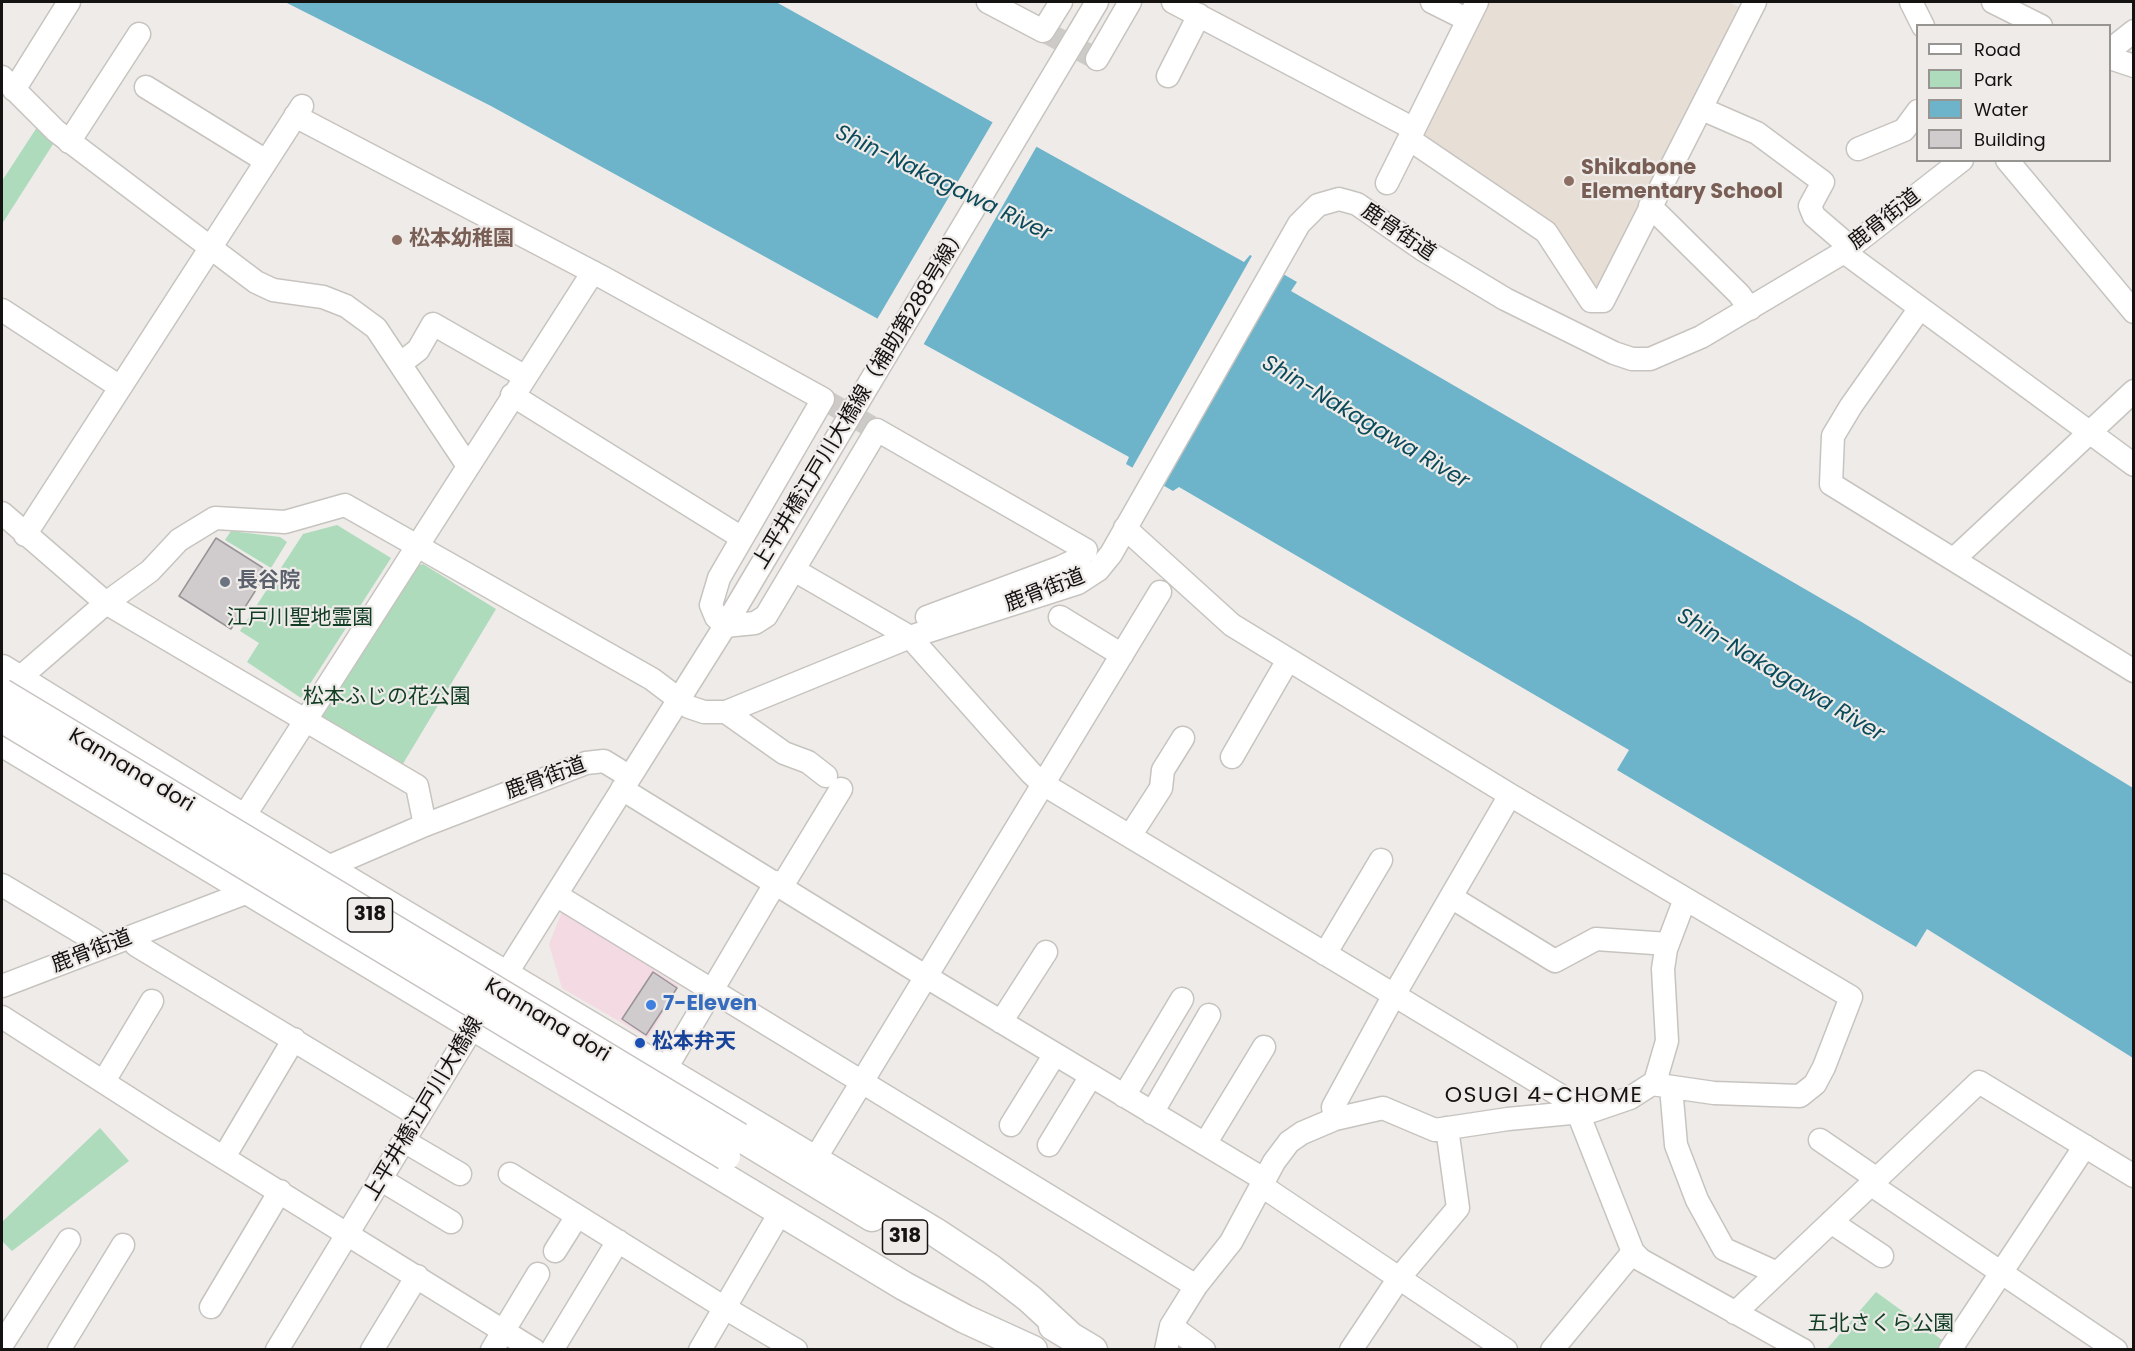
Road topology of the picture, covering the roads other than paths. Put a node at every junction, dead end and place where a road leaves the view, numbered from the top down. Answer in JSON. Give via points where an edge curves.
{"nodes":[{"id":1,"x":69,"y":2,"type":"edge"},
{"id":2,"x":1061,"y":2,"type":"edge"},
{"id":3,"x":1097,"y":2,"type":"edge"},
{"id":4,"x":1130,"y":2,"type":"edge"},
{"id":5,"x":1173,"y":2,"type":"edge"},
{"id":6,"x":1432,"y":2,"type":"edge"},
{"id":7,"x":1755,"y":2,"type":"edge"},
{"id":8,"x":1911,"y":2,"type":"edge"},
{"id":9,"x":1993,"y":2,"type":"edge"},
{"id":10,"x":996,"y":3,"type":"edge"},
{"id":11,"x":1472,"y":11,"type":"edge"},
{"id":12,"x":1199,"y":15,"type":"junction"},
{"id":13,"x":1922,"y":24,"type":"edge"},
{"id":14,"x":2037,"y":24,"type":"edge"},
{"id":15,"x":2133,"y":31,"type":"edge"},
{"id":16,"x":139,"y":34,"type":"dead end"},
{"id":17,"x":2111,"y":48,"type":"edge"},
{"id":18,"x":1096,"y":59,"type":"dead end"},
{"id":19,"x":2111,"y":59,"type":"edge"},
{"id":20,"x":2133,"y":66,"type":"edge"},
{"id":21,"x":1168,"y":76,"type":"dead end"},
{"id":22,"x":8,"y":83,"type":"edge"},
{"id":23,"x":146,"y":87,"type":"dead end"},
{"id":24,"x":1702,"y":109,"type":"junction"},
{"id":25,"x":1916,"y":112,"type":"edge"},
{"id":26,"x":1412,"y":134,"type":"junction"},
{"id":27,"x":69,"y":142,"type":"junction"},
{"id":28,"x":1858,"y":149,"type":"dead end"},
{"id":29,"x":266,"y":161,"type":"junction"},
{"id":30,"x":1959,"y":162,"type":"edge"},
{"id":31,"x":2009,"y":162,"type":"edge"},
{"id":32,"x":1387,"y":183,"type":"dead end"},
{"id":33,"x":1650,"y":206,"type":"junction"},
{"id":34,"x":210,"y":249,"type":"junction"},
{"id":35,"x":1847,"y":250,"type":"junction"},
{"id":36,"x":593,"y":272,"type":"junction"},
{"id":37,"x":1920,"y":308,"type":"junction"},
{"id":38,"x":1750,"y":309,"type":"junction"},
{"id":39,"x":2133,"y":312,"type":"edge"},
{"id":40,"x":4,"y":318,"type":"edge"},
{"id":41,"x":401,"y":363,"type":"junction"},
{"id":42,"x":524,"y":376,"type":"junction"},
{"id":43,"x":120,"y":387,"type":"junction"},
{"id":44,"x":2133,"y":391,"type":"edge"},
{"id":45,"x":512,"y":395,"type":"junction"},
{"id":46,"x":2089,"y":432,"type":"junction"},
{"id":47,"x":2133,"y":465,"type":"edge"},
{"id":48,"x":468,"y":466,"type":"junction"},
{"id":49,"x":1129,"y":521,"type":"junction"},
{"id":50,"x":9,"y":524,"type":"edge"},
{"id":51,"x":742,"y":538,"type":"junction"},
{"id":52,"x":418,"y":545,"type":"junction"},
{"id":53,"x":1954,"y":559,"type":"junction"},
{"id":54,"x":794,"y":570,"type":"junction"},
{"id":55,"x":1160,"y":592,"type":"dead end"},
{"id":56,"x":106,"y":603,"type":"junction"},
{"id":57,"x":1060,"y":617,"type":"dead end"},
{"id":58,"x":725,"y":626,"type":"junction"},
{"id":59,"x":904,"y":634,"type":"junction"},
{"id":60,"x":1122,"y":655,"type":"junction"},
{"id":61,"x":1288,"y":660,"type":"junction"},
{"id":62,"x":2133,"y":671,"type":"edge"},
{"id":63,"x":6,"y":683,"type":"edge"},
{"id":64,"x":678,"y":700,"type":"junction"},
{"id":65,"x":726,"y":712,"type":"junction"},
{"id":66,"x":2,"y":718,"type":"edge"},
{"id":67,"x":305,"y":722,"type":"junction"},
{"id":68,"x":1183,"y":738,"type":"dead end"},
{"id":69,"x":2,"y":742,"type":"edge"},
{"id":70,"x":1232,"y":757,"type":"dead end"},
{"id":71,"x":626,"y":783,"type":"junction"},
{"id":72,"x":1043,"y":784,"type":"junction"},
{"id":73,"x":1509,"y":795,"type":"junction"},
{"id":74,"x":243,"y":818,"type":"junction"},
{"id":75,"x":424,"y":825,"type":"junction"},
{"id":76,"x":1130,"y":836,"type":"junction"},
{"id":77,"x":1381,"y":860,"type":"dead end"},
{"id":78,"x":328,"y":868,"type":"junction"},
{"id":79,"x":779,"y":884,"type":"junction"},
{"id":80,"x":2,"y":885,"type":"edge"},
{"id":81,"x":246,"y":891,"type":"junction"},
{"id":82,"x":556,"y":895,"type":"junction"},
{"id":83,"x":1450,"y":897,"type":"junction"},
{"id":84,"x":1685,"y":899,"type":"junction"},
{"id":85,"x":133,"y":936,"type":"junction"},
{"id":86,"x":1668,"y":944,"type":"junction"},
{"id":87,"x":99,"y":949,"type":"junction"},
{"id":88,"x":1046,"y":952,"type":"dead end"},
{"id":89,"x":1325,"y":954,"type":"junction"},
{"id":90,"x":506,"y":975,"type":"junction"},
{"id":91,"x":925,"y":976,"type":"junction"},
{"id":92,"x":2,"y":987,"type":"edge"},
{"id":93,"x":712,"y":989,"type":"junction"},
{"id":94,"x":1394,"y":995,"type":"junction"},
{"id":95,"x":1182,"y":999,"type":"dead end"},
{"id":96,"x":152,"y":1001,"type":"dead end"},
{"id":97,"x":1209,"y":1016,"type":"dead end"},
{"id":98,"x":2,"y":1017,"type":"edge"},
{"id":99,"x":1001,"y":1022,"type":"junction"},
{"id":100,"x":474,"y":1025,"type":"junction"},
{"id":101,"x":294,"y":1039,"type":"junction"},
{"id":102,"x":1264,"y":1047,"type":"dead end"},
{"id":103,"x":1055,"y":1054,"type":"junction"},
{"id":104,"x":664,"y":1070,"type":"junction"},
{"id":105,"x":1091,"y":1076,"type":"junction"},
{"id":106,"x":104,"y":1081,"type":"junction"},
{"id":107,"x":861,"y":1081,"type":"junction"},
{"id":108,"x":1661,"y":1085,"type":"junction"},
{"id":109,"x":1124,"y":1096,"type":"junction"},
{"id":110,"x":1152,"y":1113,"type":"junction"},
{"id":111,"x":1578,"y":1113,"type":"junction"},
{"id":112,"x":419,"y":1116,"type":"junction"},
{"id":113,"x":1335,"y":1119,"type":"junction"},
{"id":114,"x":1011,"y":1125,"type":"dead end"},
{"id":115,"x":1447,"y":1128,"type":"junction"},
{"id":116,"x":1820,"y":1140,"type":"dead end"},
{"id":117,"x":404,"y":1141,"type":"junction"},
{"id":118,"x":1205,"y":1144,"type":"junction"},
{"id":119,"x":1049,"y":1145,"type":"dead end"},
{"id":120,"x":2085,"y":1146,"type":"junction"},
{"id":121,"x":733,"y":1147,"type":"junction"},
{"id":122,"x":224,"y":1157,"type":"junction"},
{"id":123,"x":815,"y":1159,"type":"junction"},
{"id":124,"x":460,"y":1174,"type":"dead end"},
{"id":125,"x":510,"y":1174,"type":"dead end"},
{"id":126,"x":2133,"y":1176,"type":"edge"},
{"id":127,"x":380,"y":1179,"type":"junction"},
{"id":128,"x":1874,"y":1181,"type":"junction"},
{"id":129,"x":1264,"y":1183,"type":"junction"},
{"id":130,"x":280,"y":1191,"type":"junction"},
{"id":131,"x":781,"y":1211,"type":"junction"},
{"id":132,"x":577,"y":1216,"type":"junction"},
{"id":133,"x":451,"y":1222,"type":"dead end"},
{"id":134,"x":1831,"y":1222,"type":"junction"},
{"id":135,"x":349,"y":1233,"type":"junction"},
{"id":136,"x":69,"y":1240,"type":"dead end"},
{"id":137,"x":618,"y":1241,"type":"junction"},
{"id":138,"x":123,"y":1245,"type":"dead end"},
{"id":139,"x":555,"y":1251,"type":"dead end"},
{"id":140,"x":1633,"y":1252,"type":"junction"},
{"id":141,"x":1882,"y":1256,"type":"dead end"},
{"id":142,"x":2002,"y":1273,"type":"junction"},
{"id":143,"x":538,"y":1274,"type":"dead end"},
{"id":144,"x":1777,"y":1274,"type":"junction"},
{"id":145,"x":417,"y":1276,"type":"junction"},
{"id":146,"x":1399,"y":1278,"type":"junction"},
{"id":147,"x":1196,"y":1286,"type":"junction"},
{"id":148,"x":211,"y":1307,"type":"dead end"},
{"id":149,"x":725,"y":1308,"type":"junction"},
{"id":150,"x":1736,"y":1313,"type":"junction"},
{"id":151,"x":1171,"y":1326,"type":"junction"},
{"id":152,"x":498,"y":1340,"type":"edge"},
{"id":153,"x":1082,"y":1343,"type":"edge"},
{"id":154,"x":6,"y":1345,"type":"edge"},
{"id":155,"x":59,"y":1350,"type":"edge"},
{"id":156,"x":277,"y":1350,"type":"edge"},
{"id":157,"x":372,"y":1350,"type":"edge"},
{"id":158,"x":534,"y":1350,"type":"edge"},
{"id":159,"x":552,"y":1350,"type":"edge"},
{"id":160,"x":700,"y":1350,"type":"edge"},
{"id":161,"x":796,"y":1350,"type":"edge"},
{"id":162,"x":1033,"y":1350,"type":"edge"},
{"id":163,"x":1041,"y":1350,"type":"edge"},
{"id":164,"x":1166,"y":1350,"type":"edge"},
{"id":165,"x":1204,"y":1350,"type":"edge"},
{"id":166,"x":1351,"y":1350,"type":"edge"},
{"id":167,"x":1506,"y":1350,"type":"edge"},
{"id":168,"x":1552,"y":1350,"type":"edge"},
{"id":169,"x":1803,"y":1350,"type":"edge"},
{"id":170,"x":1950,"y":1350,"type":"edge"},
{"id":171,"x":2116,"y":1350,"type":"edge"}],
"edges":[{"from":1,"to":22,"type":"street"},
{"from":2,"to":10,"type":"street","via":[[1044,31]]},
{"from":3,"to":58,"type":"street","name":"上平井橋江戸川大橋線（補助第288号線）","bridge":true},
{"from":4,"to":18,"type":"street"},
{"from":5,"to":12,"type":"street"},
{"from":6,"to":11,"type":"street"},
{"from":7,"to":24,"type":"street"},
{"from":8,"to":13,"type":"street"},
{"from":9,"to":14,"type":"street"},
{"from":11,"to":26,"type":"street"},
{"from":12,"to":21,"type":"street"},
{"from":12,"to":26,"type":"street"},
{"from":15,"to":17,"type":"street"},
{"from":16,"to":27,"type":"street"},
{"from":19,"to":20,"type":"street"},
{"from":22,"to":27,"type":"street"},
{"from":23,"to":29,"type":"street"},
{"from":24,"to":33,"type":"street"},
{"from":24,"to":35,"type":"street","via":[[1757,133],[1823,182],[1809,206]]},
{"from":25,"to":28,"type":"street","via":[[1904,130]]},
{"from":26,"to":32,"type":"street"},
{"from":26,"to":33,"type":"street","via":[[1546,232],[1591,301],[1603,300]]},
{"from":27,"to":34,"type":"street"},
{"from":29,"to":34,"type":"street"},
{"from":29,"to":36,"type":"street","via":[[299,111]]},
{"from":30,"to":35,"type":"street","name":"鹿骨街道"},
{"from":31,"to":39,"type":"street"},
{"from":33,"to":38,"type":"street"},
{"from":34,"to":41,"type":"street","via":[[273,290],[323,297],[346,306],[376,328]]},
{"from":34,"to":43,"type":"street"},
{"from":35,"to":37,"type":"street"},
{"from":35,"to":38,"type":"street","name":"鹿骨街道"},
{"from":36,"to":42,"type":"street"},
{"from":36,"to":51,"type":"street","via":[[823,399]]},
{"from":37,"to":46,"type":"street"},
{"from":37,"to":53,"type":"street","via":[[1833,436],[1831,484]]},
{"from":38,"to":49,"type":"street","name":"鹿骨街道","via":[[1674,350],[1632,359],[1467,278],[1357,204],[1339,199],[1328,201],[1308,212],[1299,224]]},
{"from":40,"to":43,"type":"street"},
{"from":41,"to":42,"type":"street","via":[[418,350],[433,324]]},
{"from":41,"to":48,"type":"street"},
{"from":42,"to":45,"type":"street"},
{"from":43,"to":50,"type":"street"},
{"from":44,"to":46,"type":"street"},
{"from":45,"to":48,"type":"street"},
{"from":45,"to":51,"type":"street"},
{"from":46,"to":47,"type":"street"},
{"from":46,"to":53,"type":"street"},
{"from":48,"to":52,"type":"street"},
{"from":49,"to":59,"type":"street","name":"鹿骨街道","via":[[1111,555],[1098,570],[1078,583]]},
{"from":49,"to":61,"type":"street","via":[[1232,625]]},
{"from":50,"to":56,"type":"street"},
{"from":51,"to":58,"type":"street","via":[[719,578],[711,605]]},
{"from":52,"to":56,"type":"street","name":"鹿骨街道","via":[[345,505],[285,522],[215,518],[179,540],[150,571]]},
{"from":52,"to":64,"type":"street","name":"鹿骨街道","via":[[652,679]]},
{"from":52,"to":67,"type":"street"},
{"from":53,"to":62,"type":"street"},
{"from":54,"to":58,"type":"street","via":[[766,616],[755,623]]},
{"from":54,"to":59,"type":"street"},
{"from":54,"to":59,"type":"street","via":[[877,430],[1086,550],[1061,567],[904,623]]},
{"from":55,"to":60,"type":"street"},
{"from":56,"to":63,"type":"street","name":"鹿骨街道"},
{"from":56,"to":67,"type":"street"},
{"from":57,"to":60,"type":"street"},
{"from":58,"to":64,"type":"street","name":"上平井橋江戸川大橋線（補助第288号線）"},
{"from":59,"to":65,"type":"street","name":"鹿骨街道"},
{"from":59,"to":72,"type":"street"},
{"from":60,"to":72,"type":"street"},
{"from":61,"to":70,"type":"street"},
{"from":61,"to":73,"type":"street"},
{"from":63,"to":74,"type":"main road"},
{"from":63,"to":121,"type":"main road","name":"Kannana dori","number":"318","bridge":true},
{"from":64,"to":65,"type":"street","name":"鹿骨街道","via":[[704,712]]},
{"from":64,"to":71,"type":"street"},
{"from":65,"to":79,"type":"street","via":[[834,782]]},
{"from":66,"to":121,"type":"main road","name":"Kannana dori","number":"318","bridge":true},
{"from":67,"to":74,"type":"street"},
{"from":67,"to":75,"type":"street","via":[[417,786]]},
{"from":68,"to":76,"type":"street","via":[[1163,770],[1161,788]]},
{"from":69,"to":81,"type":"main road"},
{"from":71,"to":75,"type":"street","name":"鹿骨街道","via":[[604,761],[597,760]]},
{"from":71,"to":79,"type":"street","name":"鹿骨街道"},
{"from":71,"to":82,"type":"street","name":"上平井橋江戸川大橋線"},
{"from":72,"to":76,"type":"street"},
{"from":72,"to":91,"type":"street"},
{"from":73,"to":83,"type":"street"},
{"from":73,"to":84,"type":"street"},
{"from":74,"to":78,"type":"main road"},
{"from":75,"to":78,"type":"street","name":"鹿骨街道"},
{"from":76,"to":89,"type":"street"},
{"from":77,"to":89,"type":"street"},
{"from":78,"to":81,"type":"street","name":"鹿骨街道"},
{"from":78,"to":90,"type":"main road"},
{"from":79,"to":91,"type":"street","name":"鹿骨街道"},
{"from":79,"to":93,"type":"street"},
{"from":80,"to":87,"type":"street","via":[[94,940]]},
{"from":81,"to":85,"type":"street","name":"鹿骨街道"},
{"from":81,"to":100,"type":"main road"},
{"from":82,"to":90,"type":"street","name":"上平井橋江戸川大橋線"},
{"from":82,"to":93,"type":"street"},
{"from":83,"to":86,"type":"street","via":[[1555,961],[1596,939]]},
{"from":83,"to":94,"type":"street"},
{"from":84,"to":86,"type":"street"},
{"from":84,"to":108,"type":"street","via":[[1851,998],[1824,1067],[1815,1084],[1800,1096],[1714,1094]]},
{"from":85,"to":87,"type":"street","name":"鹿骨街道"},
{"from":85,"to":101,"type":"street","via":[[136,945]]},
{"from":86,"to":108,"type":"street","via":[[1663,969],[1667,1041],[1655,1082]]},
{"from":87,"to":92,"type":"street","name":"鹿骨街道"},
{"from":88,"to":99,"type":"street"},
{"from":89,"to":94,"type":"street"},
{"from":90,"to":100,"type":"street","name":"上平井橋江戸川大橋線"},
{"from":90,"to":104,"type":"main road"},
{"from":91,"to":99,"type":"street","name":"鹿骨街道"},
{"from":91,"to":107,"type":"street"},
{"from":93,"to":104,"type":"street"},
{"from":93,"to":107,"type":"street"},
{"from":94,"to":111,"type":"street","via":[[1566,1098]]},
{"from":94,"to":113,"type":"street","via":[[1333,1107]]},
{"from":95,"to":109,"type":"street"},
{"from":96,"to":106,"type":"street"},
{"from":97,"to":110,"type":"street"},
{"from":98,"to":106,"type":"street"},
{"from":99,"to":103,"type":"street","name":"鹿骨街道"},
{"from":100,"to":112,"type":"street","name":"上平井橋江戸川大橋線"},
{"from":100,"to":131,"type":"main road"},
{"from":101,"to":112,"type":"street"},
{"from":101,"to":122,"type":"street"},
{"from":102,"to":118,"type":"street"},
{"from":103,"to":105,"type":"street","name":"鹿骨街道"},
{"from":103,"to":114,"type":"street"},
{"from":104,"to":123,"type":"main road"},
{"from":105,"to":109,"type":"street","name":"鹿骨街道"},
{"from":105,"to":119,"type":"street"},
{"from":106,"to":122,"type":"street"},
{"from":107,"to":123,"type":"street"},
{"from":107,"to":147,"type":"street"},
{"from":108,"to":111,"type":"street"},
{"from":108,"to":144,"type":"street","via":[[1676,1144],[1697,1200],[1724,1249]]},
{"from":109,"to":110,"type":"street","name":"鹿骨街道"},
{"from":110,"to":118,"type":"street","name":"鹿骨街道"},
{"from":111,"to":115,"type":"street"},
{"from":111,"to":140,"type":"street"},
{"from":112,"to":117,"type":"street","name":"上平井橋江戸川大橋線"},
{"from":113,"to":115,"type":"street","via":[[1383,1108],[1435,1130]]},
{"from":113,"to":129,"type":"street","via":[[1288,1142]]},
{"from":115,"to":146,"type":"street","via":[[1458,1208]]},
{"from":116,"to":128,"type":"street"},
{"from":117,"to":124,"type":"street"},
{"from":117,"to":127,"type":"street","name":"上平井橋江戸川大橋線"},
{"from":118,"to":129,"type":"street","name":"鹿骨街道"},
{"from":120,"to":126,"type":"street"},
{"from":120,"to":128,"type":"street","via":[[1979,1082]]},
{"from":120,"to":142,"type":"street"},
{"from":121,"to":153,"type":"main road","name":"Kannana dori","number":"318"},
{"from":121,"to":163,"type":"main road","name":"Kannana dori","number":"318"},
{"from":122,"to":130,"type":"street"},
{"from":123,"to":153,"type":"main road","via":[[991,1269]]},
{"from":125,"to":132,"type":"street"},
{"from":127,"to":133,"type":"street"},
{"from":127,"to":135,"type":"street","name":"上平井橋江戸川大橋線"},
{"from":128,"to":134,"type":"street"},
{"from":128,"to":142,"type":"street"},
{"from":129,"to":146,"type":"street","name":"鹿骨街道"},
{"from":129,"to":147,"type":"street","via":[[1231,1242]]},
{"from":130,"to":135,"type":"street"},
{"from":130,"to":148,"type":"street"},
{"from":131,"to":149,"type":"street"},
{"from":131,"to":162,"type":"main road","via":[[904,1286]]},
{"from":132,"to":137,"type":"street"},
{"from":132,"to":139,"type":"street"},
{"from":134,"to":141,"type":"street"},
{"from":134,"to":144,"type":"street"},
{"from":135,"to":145,"type":"street"},
{"from":135,"to":156,"type":"street","name":"上平井橋江戸川大橋線"},
{"from":136,"to":154,"type":"street"},
{"from":137,"to":149,"type":"street"},
{"from":137,"to":159,"type":"street"},
{"from":138,"to":155,"type":"street"},
{"from":140,"to":150,"type":"street"},
{"from":140,"to":168,"type":"street"},
{"from":142,"to":170,"type":"street"},
{"from":142,"to":171,"type":"street"},
{"from":143,"to":152,"type":"street"},
{"from":144,"to":150,"type":"street"},
{"from":145,"to":152,"type":"street"},
{"from":145,"to":157,"type":"street"},
{"from":146,"to":166,"type":"street"},
{"from":146,"to":167,"type":"street","name":"鹿骨街道"},
{"from":147,"to":151,"type":"street"},
{"from":149,"to":160,"type":"street"},
{"from":149,"to":161,"type":"street"},
{"from":150,"to":169,"type":"street"},
{"from":151,"to":164,"type":"street"},
{"from":151,"to":165,"type":"street"},
{"from":152,"to":158,"type":"street"}]}
